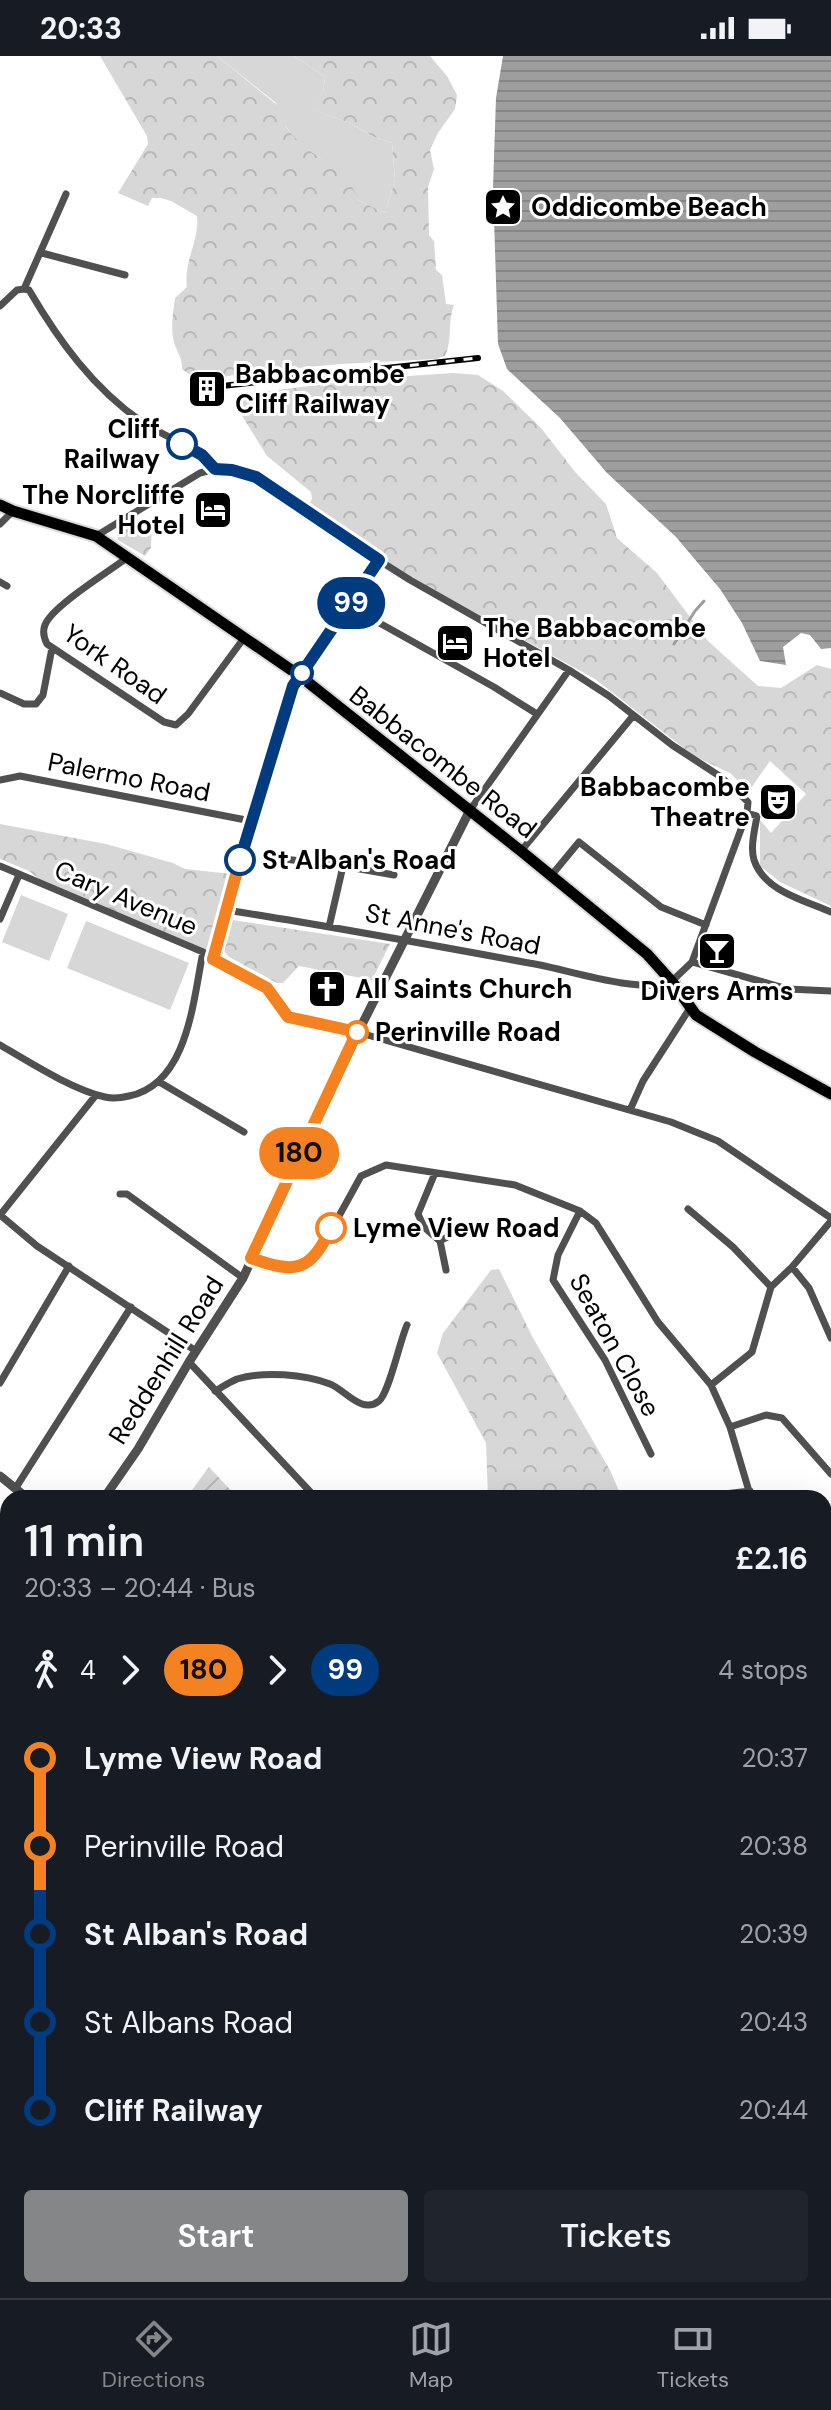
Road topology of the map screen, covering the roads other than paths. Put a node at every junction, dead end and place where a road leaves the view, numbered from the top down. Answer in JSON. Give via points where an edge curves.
{"nodes":[{"id":1,"x":66,"y":194,"type":"dead end"},
{"id":2,"x":42,"y":253,"type":"junction"},
{"id":3,"x":125,"y":275,"type":"dead end"},
{"id":4,"x":24,"y":289,"type":"junction"},
{"id":5,"x":0,"y":306,"type":"edge"},
{"id":6,"x":215,"y":469,"type":"junction"},
{"id":7,"x":0,"y":505,"type":"edge"},
{"id":8,"x":13,"y":511,"type":"junction"},
{"id":9,"x":0,"y":524,"type":"edge"},
{"id":10,"x":96,"y":536,"type":"junction"},
{"id":11,"x":128,"y":557,"type":"junction"},
{"id":12,"x":379,"y":560,"type":"junction"},
{"id":13,"x":349,"y":606,"type":"junction"},
{"id":14,"x":244,"y":638,"type":"junction"},
{"id":15,"x":52,"y":648,"type":"junction"},
{"id":16,"x":569,"y":670,"type":"junction"},
{"id":17,"x":300,"y":676,"type":"junction"},
{"id":18,"x":0,"y":693,"type":"edge"},
{"id":19,"x":537,"y":714,"type":"junction"},
{"id":20,"x":633,"y":716,"type":"junction"},
{"id":21,"x":0,"y":780,"type":"edge"},
{"id":22,"x":470,"y":810,"type":"junction"},
{"id":23,"x":747,"y":813,"type":"junction"},
{"id":24,"x":251,"y":821,"type":"junction"},
{"id":25,"x":521,"y":851,"type":"junction"},
{"id":26,"x":284,"y":859,"type":"dead end"},
{"id":27,"x":0,"y":866,"type":"edge"},
{"id":28,"x":343,"y":866,"type":"junction"},
{"id":29,"x":19,"y":875,"type":"junction"},
{"id":30,"x":394,"y":875,"type":"dead end"},
{"id":31,"x":550,"y":877,"type":"junction"},
{"id":32,"x":226,"y":910,"type":"junction"},
{"id":33,"x":831,"y":912,"type":"edge"},
{"id":34,"x":0,"y":919,"type":"edge"},
{"id":35,"x":706,"y":925,"type":"junction"},
{"id":36,"x":329,"y":927,"type":"junction"},
{"id":37,"x":404,"y":938,"type":"junction"},
{"id":38,"x":203,"y":952,"type":"junction"},
{"id":39,"x":213,"y":959,"type":"junction"},
{"id":40,"x":692,"y":962,"type":"junction"},
{"id":41,"x":672,"y":982,"type":"junction"},
{"id":42,"x":831,"y":991,"type":"edge"},
{"id":43,"x":690,"y":1008,"type":"junction"},
{"id":44,"x":357,"y":1032,"type":"junction"},
{"id":45,"x":0,"y":1045,"type":"edge"},
{"id":46,"x":161,"y":1083,"type":"junction"},
{"id":47,"x":831,"y":1094,"type":"edge"},
{"id":48,"x":96,"y":1095,"type":"junction"},
{"id":49,"x":630,"y":1110,"type":"junction"},
{"id":50,"x":244,"y":1132,"type":"dead end"},
{"id":51,"x":435,"y":1173,"type":"junction"},
{"id":52,"x":120,"y":1194,"type":"dead end"},
{"id":53,"x":688,"y":1209,"type":"dead end"},
{"id":54,"x":580,"y":1211,"type":"junction"},
{"id":55,"x":0,"y":1215,"type":"edge"},
{"id":56,"x":831,"y":1219,"type":"edge"},
{"id":57,"x":438,"y":1225,"type":"dead end"},
{"id":58,"x":431,"y":1234,"type":"junction"},
{"id":59,"x":459,"y":1234,"type":"dead end"},
{"id":60,"x":440,"y":1241,"type":"junction"},
{"id":61,"x":251,"y":1258,"type":"junction"},
{"id":62,"x":69,"y":1266,"type":"junction"},
{"id":63,"x":792,"y":1267,"type":"junction"},
{"id":64,"x":446,"y":1270,"type":"dead end"},
{"id":65,"x":243,"y":1278,"type":"junction"},
{"id":66,"x":771,"y":1287,"type":"junction"},
{"id":67,"x":131,"y":1307,"type":"junction"},
{"id":68,"x":407,"y":1325,"type":"dead end"},
{"id":69,"x":831,"y":1338,"type":"edge"},
{"id":70,"x":196,"y":1351,"type":"junction"},
{"id":71,"x":189,"y":1362,"type":"junction"},
{"id":72,"x":0,"y":1383,"type":"edge"},
{"id":73,"x":711,"y":1385,"type":"junction"},
{"id":74,"x":215,"y":1391,"type":"junction"},
{"id":75,"x":730,"y":1427,"type":"junction"},
{"id":76,"x":651,"y":1454,"type":"dead end"},
{"id":77,"x":831,"y":1474,"type":"edge"},
{"id":78,"x":0,"y":1476,"type":"edge"},
{"id":79,"x":15,"y":1489,"type":"joint"},
{"id":80,"x":110,"y":1490,"type":"edge"},
{"id":81,"x":308,"y":1490,"type":"edge"},
{"id":82,"x":750,"y":1490,"type":"edge"}],
"edges":[{"from":1,"to":2,"type":"street"},
{"from":2,"to":3,"type":"street"},
{"from":2,"to":4,"type":"street"},
{"from":4,"to":5,"type":"street"},
{"from":4,"to":6,"type":"street","via":[[104,391]]},
{"from":6,"to":10,"type":"street"},
{"from":6,"to":12,"type":"street","via":[[256,477]]},
{"from":7,"to":8,"type":"main road","name":"Babbacombe Road"},
{"from":8,"to":9,"type":"street"},
{"from":8,"to":10,"type":"main road","name":"Babbacombe Road"},
{"from":10,"to":11,"type":"main road","name":"Babbacombe Road"},
{"from":11,"to":14,"type":"main road","name":"Babbacombe Road"},
{"from":11,"to":15,"type":"street","name":"York Road","via":[[56,610],[45,625],[44,637]]},
{"from":12,"to":13,"type":"street"},
{"from":12,"to":16,"type":"street"},
{"from":13,"to":17,"type":"street"},
{"from":13,"to":19,"type":"street"},
{"from":14,"to":15,"type":"street","name":"York Road","via":[[176,725]]},
{"from":14,"to":17,"type":"main road","name":"Babbacombe Road"},
{"from":15,"to":18,"type":"street","via":[[46,686],[36,704]]},
{"from":16,"to":19,"type":"street"},
{"from":16,"to":20,"type":"street"},
{"from":17,"to":22,"type":"main road","name":"Babbacombe Road"},
{"from":17,"to":24,"type":"street"},
{"from":19,"to":22,"type":"street"},
{"from":20,"to":23,"type":"street","via":[[742,794]]},
{"from":20,"to":25,"type":"street"},
{"from":21,"to":24,"type":"street","name":"Palermo Road","via":[[20,776]]},
{"from":22,"to":25,"type":"main road","name":"Babbacombe Road"},
{"from":22,"to":37,"type":"street","name":"Reddenhill Road"},
{"from":23,"to":33,"type":"street","via":[[757,816],[753,859],[763,877]]},
{"from":23,"to":35,"type":"street"},
{"from":24,"to":32,"type":"street"},
{"from":25,"to":31,"type":"main road","name":"Babbacombe Road"},
{"from":26,"to":28,"type":"street"},
{"from":27,"to":29,"type":"street","name":"Cary Avenue"},
{"from":28,"to":30,"type":"street"},
{"from":28,"to":36,"type":"street"},
{"from":29,"to":34,"type":"street"},
{"from":29,"to":38,"type":"street","name":"Cary Avenue"},
{"from":31,"to":35,"type":"street","via":[[579,842],[661,907]]},
{"from":31,"to":41,"type":"main road","name":"Babbacombe Road","via":[[647,954]]},
{"from":32,"to":36,"type":"street","name":"St Anne's Road"},
{"from":32,"to":39,"type":"street"},
{"from":35,"to":40,"type":"street"},
{"from":36,"to":37,"type":"street","name":"St Anne's Road"},
{"from":37,"to":41,"type":"street","name":"St Anne's Road","via":[[632,983],[657,987]]},
{"from":37,"to":44,"type":"street","name":"Reddenhill Road"},
{"from":38,"to":39,"type":"street","name":"Cary Avenue"},
{"from":38,"to":46,"type":"street","via":[[180,1053]]},
{"from":39,"to":44,"type":"street","name":"Cary Avenue","via":[[267,988],[288,1017]]},
{"from":40,"to":41,"type":"street"},
{"from":40,"to":42,"type":"street","via":[[788,989]]},
{"from":41,"to":43,"type":"main road","name":"Babbacombe Road"},
{"from":43,"to":47,"type":"main road","name":"Babbacombe Road"},
{"from":43,"to":49,"type":"street"},
{"from":44,"to":49,"type":"street"},
{"from":44,"to":61,"type":"street","name":"Reddenhill Road"},
{"from":45,"to":48,"type":"street"},
{"from":46,"to":48,"type":"street","via":[[135,1095]]},
{"from":46,"to":50,"type":"street"},
{"from":48,"to":55,"type":"street"},
{"from":49,"to":56,"type":"street","via":[[718,1141]]},
{"from":51,"to":54,"type":"street","via":[[515,1185]]},
{"from":51,"to":58,"type":"street","via":[[418,1214]]},
{"from":51,"to":61,"type":"street","via":[[386,1165],[373,1169],[352,1187],[310,1263],[288,1269]]},
{"from":52,"to":65,"type":"street"},
{"from":53,"to":66,"type":"street"},
{"from":54,"to":73,"type":"street","via":[[596,1223],[658,1322]]},
{"from":54,"to":76,"type":"street","name":"Seaton Close","via":[[558,1255],[553,1280],[605,1360]]},
{"from":55,"to":62,"type":"street"},
{"from":56,"to":63,"type":"street"},
{"from":57,"to":58,"type":"street"},
{"from":58,"to":60,"type":"street"},
{"from":59,"to":60,"type":"street"},
{"from":60,"to":64,"type":"street"},
{"from":61,"to":65,"type":"street","name":"Reddenhill Road"},
{"from":62,"to":67,"type":"street"},
{"from":62,"to":72,"type":"street"},
{"from":63,"to":66,"type":"street"},
{"from":63,"to":69,"type":"street","via":[[809,1288]]},
{"from":65,"to":70,"type":"street","name":"Reddenhill Road"},
{"from":66,"to":73,"type":"street","via":[[752,1352]]},
{"from":67,"to":70,"type":"street"},
{"from":67,"to":79,"type":"street"},
{"from":68,"to":74,"type":"street","via":[[386,1389],[376,1403],[355,1401],[329,1383],[283,1375],[236,1380]]},
{"from":70,"to":71,"type":"street","name":"Reddenhill Road"},
{"from":71,"to":74,"type":"street"},
{"from":71,"to":80,"type":"street","name":"Reddenhill Road"},
{"from":73,"to":75,"type":"street"},
{"from":74,"to":81,"type":"street"},
{"from":75,"to":77,"type":"street","via":[[766,1415],[782,1418]]},
{"from":75,"to":82,"type":"street"},
{"from":78,"to":79,"type":"street"}]}
